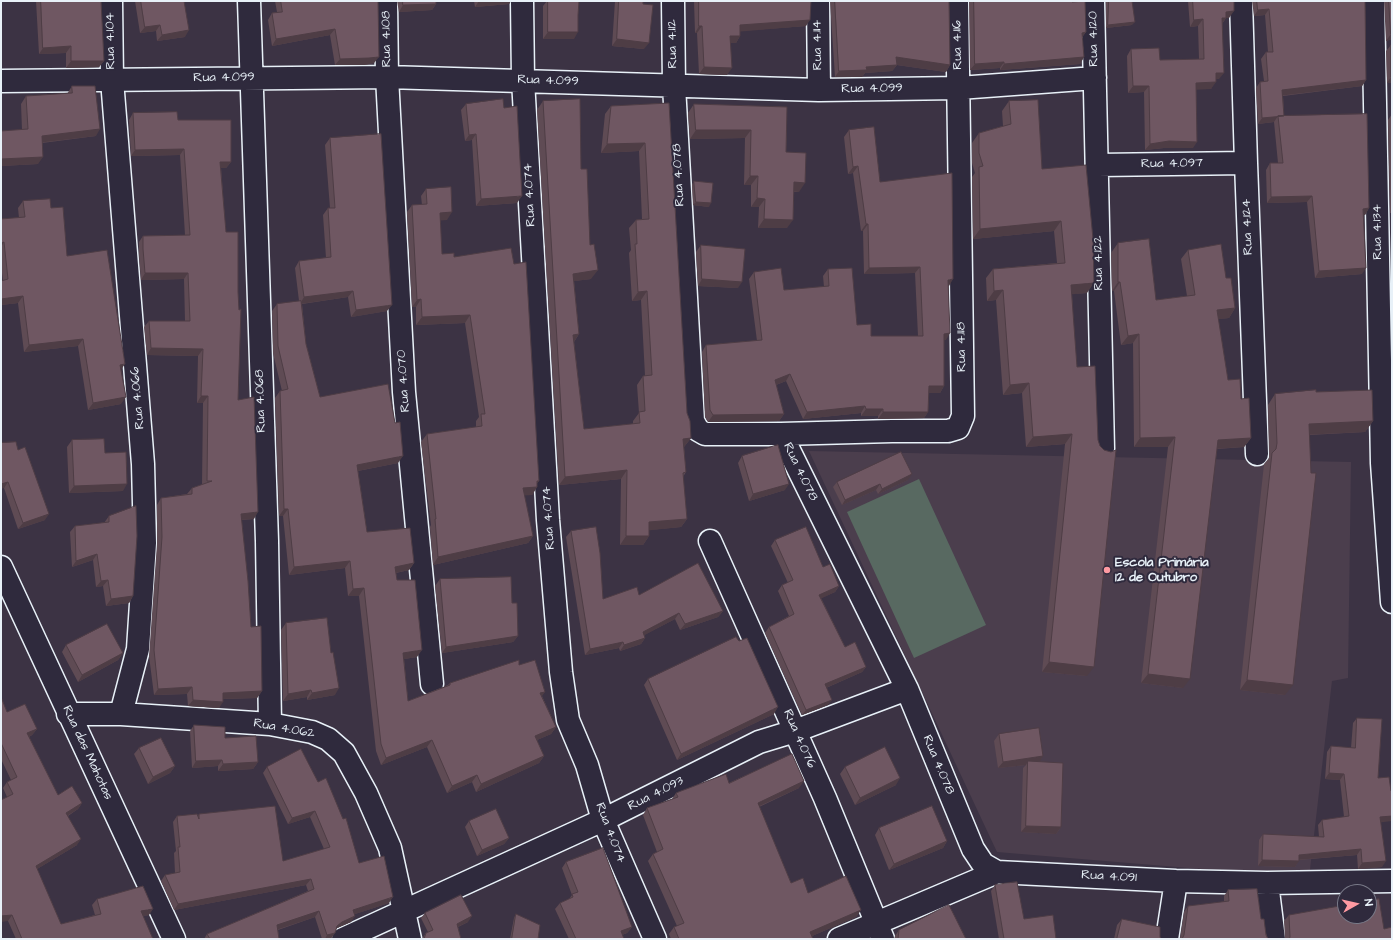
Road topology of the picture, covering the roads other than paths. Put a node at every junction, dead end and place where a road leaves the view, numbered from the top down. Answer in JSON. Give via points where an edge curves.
{"nodes":[{"id":1,"x":111,"y":1,"type":"edge"},
{"id":2,"x":249,"y":1,"type":"edge"},
{"id":3,"x":386,"y":1,"type":"edge"},
{"id":4,"x":522,"y":1,"type":"edge"},
{"id":5,"x":672,"y":1,"type":"edge"},
{"id":6,"x":818,"y":1,"type":"edge"},
{"id":7,"x":957,"y":1,"type":"edge"},
{"id":8,"x":1093,"y":1,"type":"edge"},
{"id":9,"x":1242,"y":1,"type":"edge"},
{"id":10,"x":1373,"y":1,"type":"edge"},
{"id":11,"x":387,"y":77,"type":"junction"},
{"id":12,"x":250,"y":78,"type":"junction"},
{"id":13,"x":1095,"y":78,"type":"junction"},
{"id":14,"x":112,"y":80,"type":"junction"},
{"id":15,"x":523,"y":80,"type":"junction"},
{"id":16,"x":1,"y":81,"type":"edge"},
{"id":17,"x":674,"y":86,"type":"junction"},
{"id":18,"x":959,"y":88,"type":"junction"},
{"id":19,"x":819,"y":90,"type":"junction"},
{"id":20,"x":1246,"y":163,"type":"junction"},
{"id":21,"x":1098,"y":165,"type":"junction"},
{"id":22,"x":781,"y":434,"type":"junction"},
{"id":23,"x":1103,"y":449,"type":"edge"},
{"id":24,"x":1257,"y":454,"type":"dead end"},
{"id":25,"x":1387,"y":463,"type":"edge"},
{"id":26,"x":710,"y":541,"type":"dead end"},
{"id":27,"x":1,"y":567,"type":"edge"},
{"id":28,"x":1392,"y":602,"type":"edge"},
{"id":29,"x":432,"y":684,"type":"dead end"},
{"id":30,"x":907,"y":689,"type":"junction"},
{"id":31,"x":68,"y":714,"type":"junction"},
{"id":32,"x":121,"y":714,"type":"junction"},
{"id":33,"x":270,"y":724,"type":"junction"},
{"id":34,"x":795,"y":731,"type":"junction"},
{"id":35,"x":603,"y":820,"type":"junction"},
{"id":36,"x":997,"y":872,"type":"junction"},
{"id":37,"x":1176,"y":881,"type":"junction"},
{"id":38,"x":1392,"y":881,"type":"edge"},
{"id":39,"x":1267,"y":883,"type":"junction"},
{"id":40,"x":403,"y":911,"type":"junction"},
{"id":41,"x":879,"y":931,"type":"edge"},
{"id":42,"x":174,"y":939,"type":"edge"},
{"id":43,"x":343,"y":939,"type":"edge"},
{"id":44,"x":410,"y":939,"type":"edge"},
{"id":45,"x":655,"y":939,"type":"edge"},
{"id":46,"x":839,"y":939,"type":"edge"},
{"id":47,"x":1167,"y":939,"type":"edge"},
{"id":48,"x":1274,"y":939,"type":"edge"}],
"edges":[{"from":1,"to":14,"type":"street","name":"Rua 4.104"},
{"from":2,"to":12,"type":"street","name":"Rua 4.068"},
{"from":3,"to":11,"type":"street","name":"Rua 4.108"},
{"from":4,"to":15,"type":"street","name":"Rua 4.074"},
{"from":5,"to":17,"type":"street","name":"Rua 4.112"},
{"from":6,"to":19,"type":"street","name":"Rua 4.114"},
{"from":7,"to":18,"type":"street","name":"Rua 4.116"},
{"from":8,"to":13,"type":"street","name":"Rua 4.120"},
{"from":9,"to":20,"type":"street","name":"Rua 4.124"},
{"from":10,"to":25,"type":"street","name":"Rua 4.134"},
{"from":11,"to":12,"type":"street","name":"Rua 4.099"},
{"from":11,"to":15,"type":"street","name":"Rua 4.099"},
{"from":11,"to":29,"type":"street","name":"Rua 4.070","via":[[404,392]]},
{"from":12,"to":14,"type":"street","name":"Rua 4.099"},
{"from":12,"to":33,"type":"street","name":"Rua 4.068","via":[[267,541]]},
{"from":13,"to":18,"type":"street","name":"Rua 4.099"},
{"from":13,"to":21,"type":"street","name":"Rua 4.122"},
{"from":14,"to":16,"type":"street","name":"Rua 4.099"},
{"from":14,"to":32,"type":"street","name":"Rua 4.066","via":[[143,464],[145,543],[138,649]]},
{"from":15,"to":17,"type":"street","name":"Rua 4.099"},
{"from":15,"to":35,"type":"street","name":"Rua 4.074","via":[[548,520],[561,672],[568,720],[587,765]]},
{"from":17,"to":19,"type":"street","name":"Rua 4.099"},
{"from":17,"to":22,"type":"street","name":"Rua 4.078","via":[[693,421],[704,434]]},
{"from":18,"to":19,"type":"street","name":"Rua 4.099"},
{"from":18,"to":22,"type":"street","name":"Rua 4.118","via":[[963,416],[958,428],[948,431]]},
{"from":20,"to":21,"type":"street","name":"Rua 4.097"},
{"from":20,"to":24,"type":"street","name":"Rua 4.124"},
{"from":21,"to":23,"type":"street","name":"Rua 4.122"},
{"from":22,"to":30,"type":"street","name":"Rua 4.078"},
{"from":25,"to":28,"type":"street","name":"Rua 4.134"},
{"from":26,"to":34,"type":"street","name":"Rua 4.076"},
{"from":27,"to":31,"type":"street","name":"Rua das Mahotas"},
{"from":30,"to":34,"type":"street","name":"Rua 4.093"},
{"from":30,"to":36,"type":"street","name":"Rua 4.078","via":[[973,849],[983,864]]},
{"from":31,"to":32,"type":"street","name":"Rua 4.062"},
{"from":31,"to":42,"type":"street","name":"Rua das Mahotas"},
{"from":32,"to":33,"type":"street","name":"Rua 4.062"},
{"from":33,"to":40,"type":"street","name":"Rua 4.062","via":[[312,732],[328,739],[344,753],[366,793],[390,848]]},
{"from":34,"to":35,"type":"street","name":"Rua 4.093","via":[[758,742]]},
{"from":34,"to":41,"type":"street","name":"Rua 4.076","via":[[826,798]]},
{"from":35,"to":40,"type":"street","name":"Rua 4.093"},
{"from":35,"to":45,"type":"street","name":"Rua 4.074"},
{"from":36,"to":37,"type":"street","name":"Rua 4.091"},
{"from":36,"to":41,"type":"street","name":"Rua 4.091"},
{"from":37,"to":39,"type":"street","name":"Rua 4.091"},
{"from":37,"to":47,"type":"street"},
{"from":38,"to":39,"type":"street","name":"Rua 4.091"},
{"from":39,"to":48,"type":"street"},
{"from":40,"to":43,"type":"street","name":"Rua 4.093"},
{"from":40,"to":44,"type":"street","name":"Rua 4.062"},
{"from":41,"to":46,"type":"street","name":"Rua 4.091"}]}
